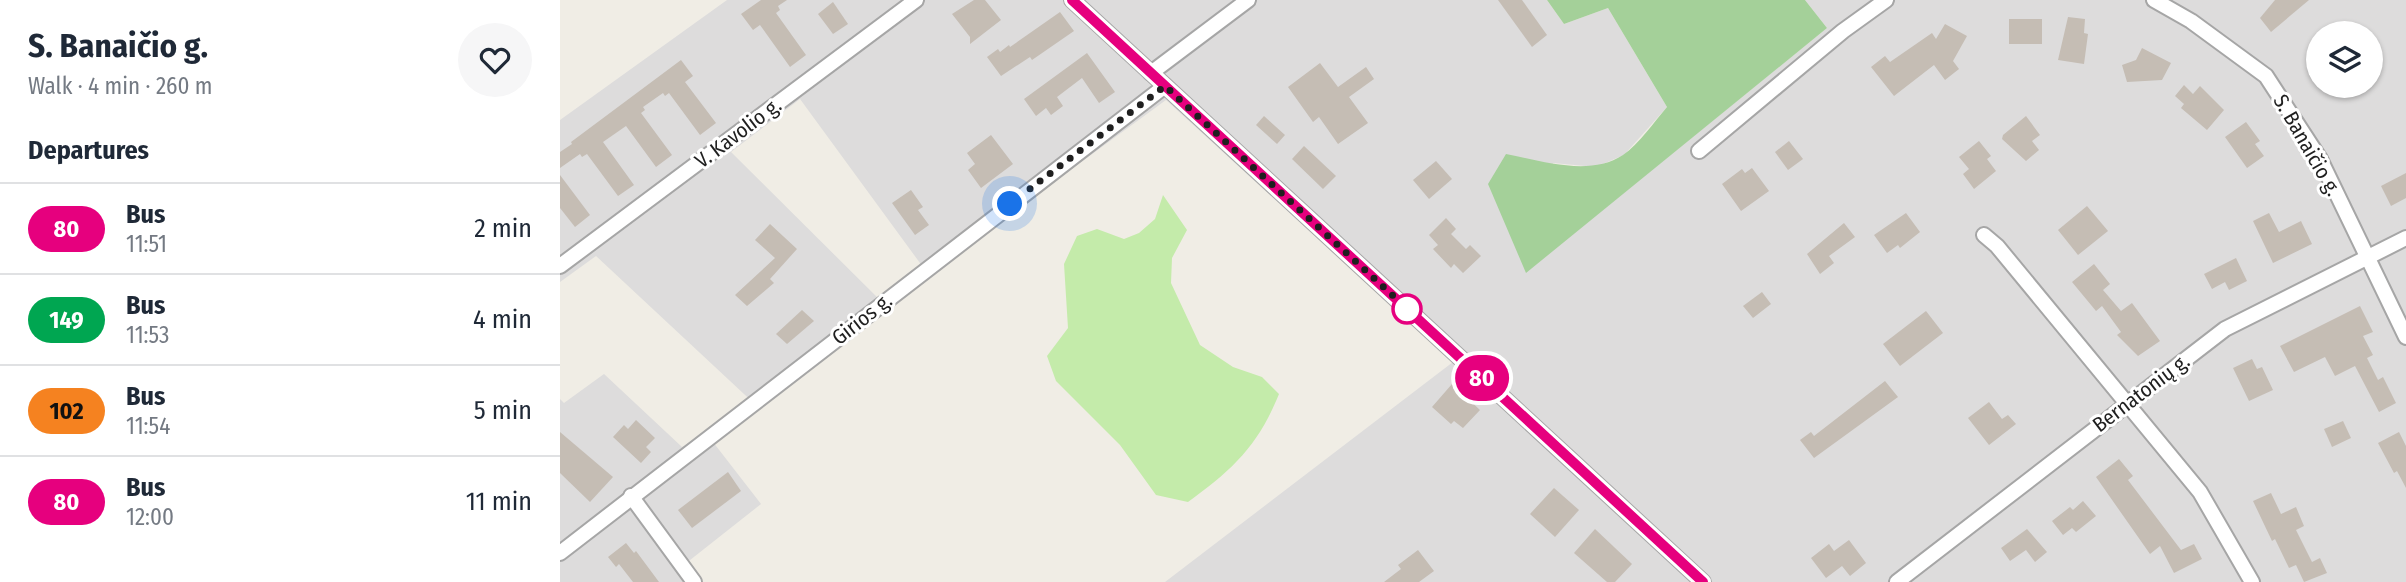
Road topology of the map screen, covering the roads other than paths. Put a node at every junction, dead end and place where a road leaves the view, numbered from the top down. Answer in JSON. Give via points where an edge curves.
{"nodes":[{"id":1,"x":916,"y":0,"type":"edge"},
{"id":2,"x":1072,"y":0,"type":"edge"},
{"id":3,"x":1248,"y":0,"type":"edge"},
{"id":4,"x":1886,"y":0,"type":"edge"},
{"id":5,"x":2154,"y":0,"type":"edge"},
{"id":6,"x":1151,"y":73,"type":"junction"},
{"id":7,"x":1165,"y":86,"type":"junction"},
{"id":8,"x":1699,"y":150,"type":"dead end"},
{"id":9,"x":1984,"y":235,"type":"dead end"},
{"id":10,"x":2406,"y":238,"type":"edge"},
{"id":11,"x":2366,"y":257,"type":"junction"},
{"id":12,"x":560,"y":266,"type":"edge"},
{"id":13,"x":2406,"y":337,"type":"edge"},
{"id":14,"x":2128,"y":403,"type":"junction"},
{"id":15,"x":631,"y":496,"type":"junction"},
{"id":16,"x":560,"y":553,"type":"edge"},
{"id":17,"x":694,"y":582,"type":"edge"},
{"id":18,"x":1703,"y":582,"type":"edge"},
{"id":19,"x":1897,"y":582,"type":"edge"},
{"id":20,"x":2252,"y":582,"type":"edge"}],
"edges":[{"from":1,"to":12,"type":"street","name":"V. Kavolio g."},
{"from":2,"to":6,"type":"street"},
{"from":3,"to":6,"type":"street"},
{"from":4,"to":8,"type":"street"},
{"from":5,"to":11,"type":"street","name":"S. Banaičio g.","via":[[2266,76],[2320,159]]},
{"from":6,"to":7,"type":"street"},
{"from":7,"to":15,"type":"street","name":"Girios g."},
{"from":7,"to":18,"type":"street"},
{"from":9,"to":14,"type":"street"},
{"from":10,"to":11,"type":"street","name":"Bernatonių g."},
{"from":11,"to":13,"type":"street","name":"S. Banaičio g."},
{"from":11,"to":14,"type":"street","name":"Bernatonių g.","via":[[2225,328]]},
{"from":14,"to":19,"type":"street","name":"Bernatonių g."},
{"from":14,"to":20,"type":"street","via":[[2200,492]]},
{"from":15,"to":16,"type":"street","name":"Girios g."},
{"from":15,"to":17,"type":"street"}]}
